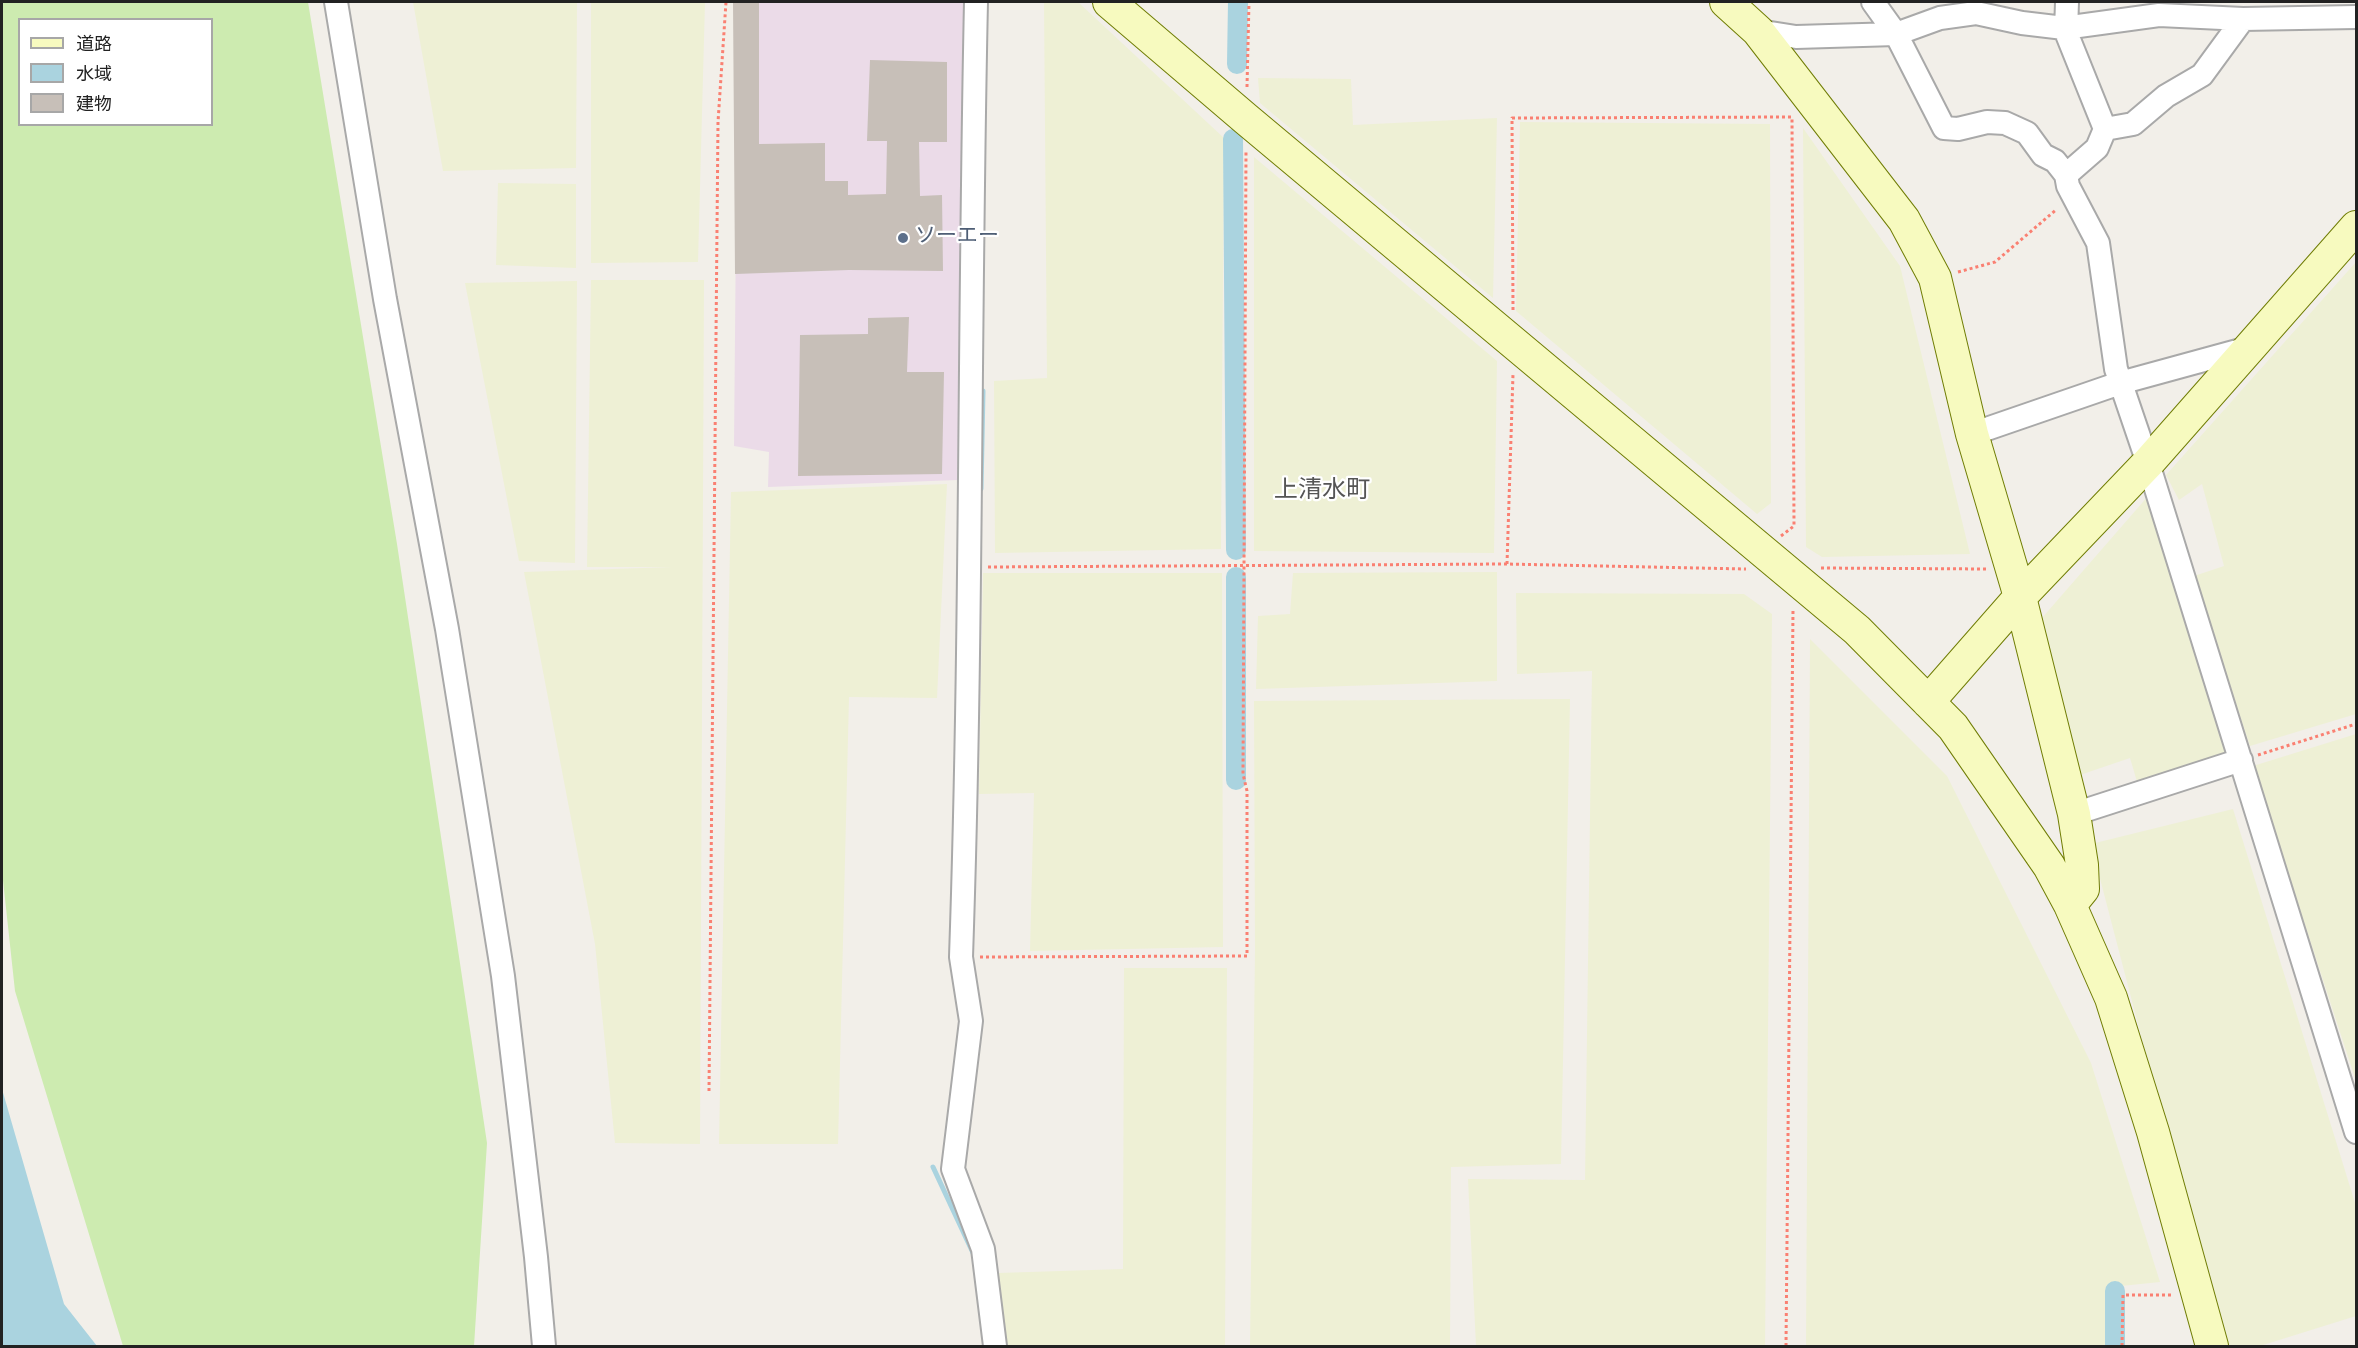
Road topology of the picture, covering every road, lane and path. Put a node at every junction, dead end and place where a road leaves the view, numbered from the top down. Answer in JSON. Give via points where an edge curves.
{"nodes":[{"id":1,"x":336,"y":2,"type":"edge"},
{"id":2,"x":726,"y":2,"type":"edge"},
{"id":3,"x":976,"y":2,"type":"edge"},
{"id":4,"x":1109,"y":2,"type":"edge"},
{"id":5,"x":1249,"y":2,"type":"edge"},
{"id":6,"x":1726,"y":2,"type":"edge"},
{"id":7,"x":1873,"y":2,"type":"edge"},
{"id":8,"x":2067,"y":2,"type":"edge"},
{"id":9,"x":1973,"y":7,"type":"edge"},
{"id":10,"x":2156,"y":8,"type":"edge"},
{"id":11,"x":2356,"y":17,"type":"edge"},
{"id":12,"x":2243,"y":19,"type":"junction"},
{"id":13,"x":2064,"y":28,"type":"junction"},
{"id":14,"x":1758,"y":31,"type":"junction"},
{"id":15,"x":1896,"y":34,"type":"junction"},
{"id":16,"x":1792,"y":77,"type":"junction"},
{"id":17,"x":1792,"y":117,"type":"junction"},
{"id":18,"x":1246,"y":119,"type":"junction"},
{"id":19,"x":2105,"y":129,"type":"junction"},
{"id":20,"x":2066,"y":175,"type":"junction"},
{"id":21,"x":2079,"y":203,"type":"junction"},
{"id":22,"x":2356,"y":227,"type":"edge"},
{"id":23,"x":1935,"y":278,"type":"junction"},
{"id":24,"x":1513,"y":342,"type":"junction"},
{"id":25,"x":2248,"y":348,"type":"junction"},
{"id":26,"x":2120,"y":383,"type":"junction"},
{"id":27,"x":1972,"y":434,"type":"junction"},
{"id":28,"x":2148,"y":463,"type":"junction"},
{"id":29,"x":1775,"y":547,"type":"junction"},
{"id":30,"x":1812,"y":562,"type":"dead end"},
{"id":31,"x":1507,"y":564,"type":"junction"},
{"id":32,"x":970,"y":567,"type":"junction"},
{"id":33,"x":1245,"y":567,"type":"junction"},
{"id":34,"x":2016,"y":583,"type":"junction"},
{"id":35,"x":1786,"y":602,"type":"dead end"},
{"id":36,"x":1928,"y":702,"type":"junction"},
{"id":37,"x":2356,"y":724,"type":"edge"},
{"id":38,"x":2241,"y":760,"type":"junction"},
{"id":39,"x":2074,"y":814,"type":"junction"},
{"id":40,"x":2070,"y":905,"type":"junction"},
{"id":41,"x":961,"y":957,"type":"junction"},
{"id":42,"x":709,"y":1090,"type":"dead end"},
{"id":43,"x":2356,"y":1132,"type":"edge"},
{"id":44,"x":2199,"y":1295,"type":"junction"},
{"id":45,"x":544,"y":1347,"type":"edge"},
{"id":46,"x":995,"y":1347,"type":"edge"},
{"id":47,"x":1786,"y":1347,"type":"edge"},
{"id":48,"x":2122,"y":1347,"type":"edge"},
{"id":49,"x":2212,"y":1347,"type":"edge"}],
"edges":[{"from":1,"to":45,"type":"street","via":[[385,299],[447,629],[503,976]]},
{"from":2,"to":42,"type":"path","via":[[718,122]]},
{"from":3,"to":32,"type":"street"},
{"from":4,"to":18,"type":"street"},
{"from":5,"to":18,"type":"path"},
{"from":6,"to":14,"type":"street"},
{"from":7,"to":15,"type":"street"},
{"from":8,"to":13,"type":"street"},
{"from":9,"to":13,"type":"street","via":[[2022,23]]},
{"from":9,"to":15,"type":"street"},
{"from":10,"to":12,"type":"street"},
{"from":10,"to":13,"type":"street"},
{"from":11,"to":12,"type":"street"},
{"from":12,"to":19,"type":"street","via":[[2202,75],[2166,96],[2133,124]]},
{"from":13,"to":19,"type":"street"},
{"from":14,"to":15,"type":"street","via":[[1796,37]]},
{"from":14,"to":16,"type":"street"},
{"from":15,"to":20,"type":"street","via":[[1944,128],[2005,123],[2027,132]]},
{"from":16,"to":17,"type":"path"},
{"from":16,"to":23,"type":"street","via":[[1904,220]]},
{"from":17,"to":24,"type":"path","via":[[1512,118]]},
{"from":17,"to":29,"type":"path","via":[[1794,526],[1780,537]]},
{"from":18,"to":24,"type":"street"},
{"from":18,"to":33,"type":"path"},
{"from":19,"to":20,"type":"street","via":[[2097,148]]},
{"from":20,"to":21,"type":"street"},
{"from":21,"to":23,"type":"path","via":[[2053,210],[1995,262]]},
{"from":21,"to":26,"type":"street","via":[[2098,243]]},
{"from":22,"to":25,"type":"street"},
{"from":23,"to":27,"type":"street"},
{"from":24,"to":29,"type":"street"},
{"from":24,"to":31,"type":"path"},
{"from":25,"to":26,"type":"street"},
{"from":25,"to":28,"type":"street"},
{"from":26,"to":27,"type":"street"},
{"from":26,"to":28,"type":"street"},
{"from":27,"to":34,"type":"street"},
{"from":28,"to":34,"type":"street"},
{"from":28,"to":38,"type":"street"},
{"from":29,"to":31,"type":"path","via":[[1748,569]]},
{"from":29,"to":36,"type":"street"},
{"from":30,"to":34,"type":"path","via":[[1820,568]]},
{"from":31,"to":33,"type":"path"},
{"from":32,"to":33,"type":"path"},
{"from":32,"to":41,"type":"street"},
{"from":33,"to":41,"type":"path","via":[[1247,956]]},
{"from":34,"to":36,"type":"street"},
{"from":34,"to":39,"type":"street"},
{"from":35,"to":47,"type":"path","via":[[1793,609]]},
{"from":36,"to":40,"type":"street","via":[[1953,727],[2031,838]]},
{"from":37,"to":38,"type":"path"},
{"from":38,"to":39,"type":"street"},
{"from":38,"to":43,"type":"street"},
{"from":39,"to":40,"type":"street","via":[[2083,889]]},
{"from":40,"to":44,"type":"street","via":[[2110,998],[2132,1062]]},
{"from":41,"to":46,"type":"street","via":[[971,1021],[953,1169],[983,1249]]},
{"from":44,"to":48,"type":"path","via":[[2123,1295]]},
{"from":44,"to":49,"type":"street"}]}
